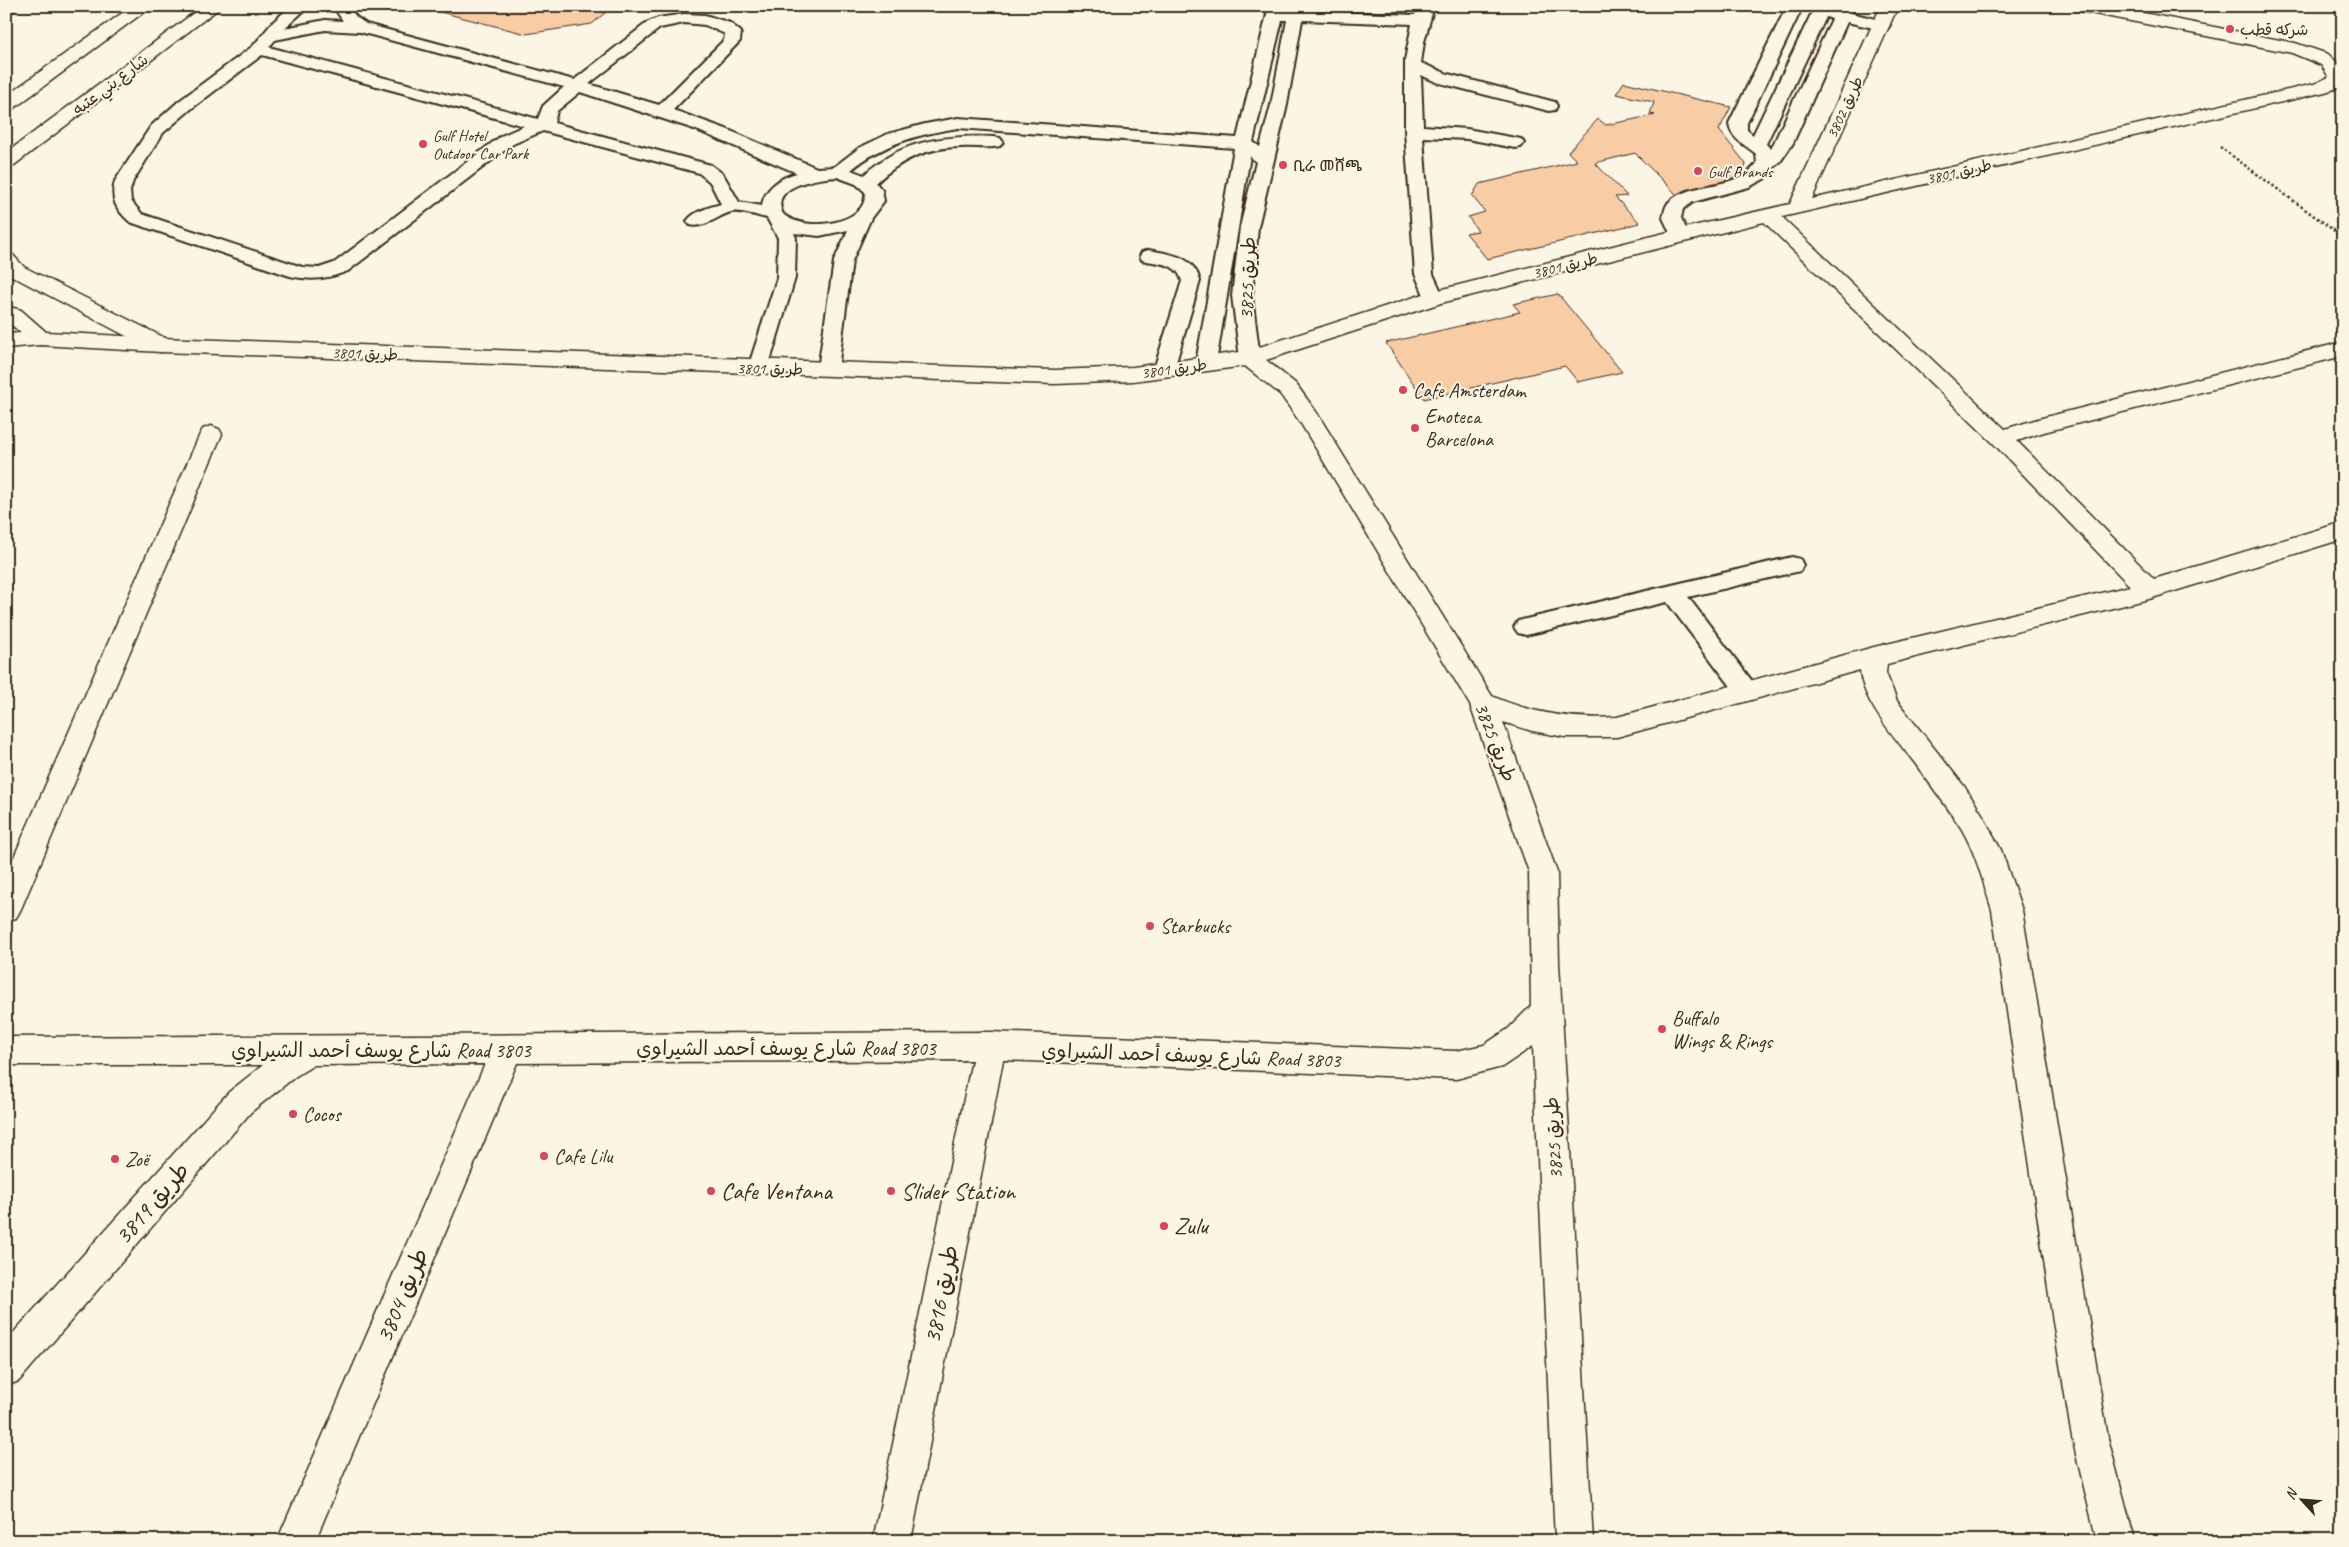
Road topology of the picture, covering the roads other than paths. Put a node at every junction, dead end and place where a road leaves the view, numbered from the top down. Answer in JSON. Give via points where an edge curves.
{"nodes":[{"id":1,"x":144,"y":6,"type":"edge"},
{"id":2,"x":214,"y":6,"type":"edge"},
{"id":3,"x":301,"y":6,"type":"edge"},
{"id":4,"x":340,"y":6,"type":"edge"},
{"id":5,"x":1795,"y":6,"type":"edge"},
{"id":6,"x":1890,"y":6,"type":"edge"},
{"id":7,"x":2080,"y":6,"type":"edge"},
{"id":8,"x":1822,"y":9,"type":"edge"},
{"id":9,"x":1276,"y":11,"type":"edge"},
{"id":10,"x":1297,"y":11,"type":"edge"},
{"id":11,"x":1844,"y":11,"type":"edge"},
{"id":12,"x":129,"y":13,"type":"edge"},
{"id":13,"x":1423,"y":13,"type":"edge"},
{"id":14,"x":1882,"y":25,"type":"junction"},
{"id":15,"x":360,"y":27,"type":"junction"},
{"id":16,"x":264,"y":43,"type":"junction"},
{"id":17,"x":1414,"y":66,"type":"junction"},
{"id":18,"x":577,"y":86,"type":"junction"},
{"id":19,"x":6,"y":105,"type":"edge"},
{"id":20,"x":1549,"y":106,"type":"dead end"},
{"id":21,"x":662,"y":112,"type":"junction"},
{"id":22,"x":545,"y":125,"type":"junction"},
{"id":23,"x":1414,"y":131,"type":"junction"},
{"id":24,"x":895,"y":136,"type":"junction"},
{"id":25,"x":1515,"y":143,"type":"dead end"},
{"id":26,"x":1757,"y":145,"type":"junction"},
{"id":27,"x":914,"y":149,"type":"junction"},
{"id":28,"x":1242,"y":152,"type":"junction"},
{"id":29,"x":1266,"y":161,"type":"junction"},
{"id":30,"x":7,"y":164,"type":"edge"},
{"id":31,"x":1766,"y":165,"type":"junction"},
{"id":32,"x":839,"y":172,"type":"junction"},
{"id":33,"x":813,"y":173,"type":"junction"},
{"id":34,"x":867,"y":182,"type":"junction"},
{"id":35,"x":733,"y":206,"type":"junction"},
{"id":36,"x":1798,"y":208,"type":"junction"},
{"id":37,"x":1768,"y":215,"type":"junction"},
{"id":38,"x":775,"y":217,"type":"junction"},
{"id":39,"x":862,"y":218,"type":"junction"},
{"id":40,"x":696,"y":221,"type":"dead end"},
{"id":41,"x":1230,"y":227,"type":"junction"},
{"id":42,"x":1249,"y":227,"type":"junction"},
{"id":43,"x":1680,"y":235,"type":"junction"},
{"id":44,"x":1149,"y":256,"type":"dead end"},
{"id":45,"x":6,"y":259,"type":"edge"},
{"id":46,"x":1434,"y":298,"type":"junction"},
{"id":47,"x":6,"y":312,"type":"edge"},
{"id":48,"x":40,"y":338,"type":"junction"},
{"id":49,"x":6,"y":341,"type":"edge"},
{"id":50,"x":161,"y":345,"type":"junction"},
{"id":51,"x":2343,"y":349,"type":"edge"},
{"id":52,"x":1250,"y":358,"type":"junction"},
{"id":53,"x":1206,"y":363,"type":"junction"},
{"id":54,"x":758,"y":368,"type":"junction"},
{"id":55,"x":828,"y":369,"type":"junction"},
{"id":56,"x":1164,"y":370,"type":"junction"},
{"id":57,"x":211,"y":434,"type":"dead end"},
{"id":58,"x":2001,"y":438,"type":"junction"},
{"id":59,"x":2343,"y":530,"type":"edge"},
{"id":60,"x":1792,"y":565,"type":"dead end"},
{"id":61,"x":2149,"y":590,"type":"junction"},
{"id":62,"x":1672,"y":593,"type":"junction"},
{"id":63,"x":1526,"y":627,"type":"dead end"},
{"id":64,"x":1874,"y":657,"type":"junction"},
{"id":65,"x":1747,"y":690,"type":"junction"},
{"id":66,"x":1483,"y":703,"type":"junction"},
{"id":67,"x":6,"y":909,"type":"edge"},
{"id":68,"x":1547,"y":1010,"type":"junction"},
{"id":69,"x":990,"y":1046,"type":"junction"},
{"id":70,"x":507,"y":1049,"type":"junction"},
{"id":71,"x":6,"y":1051,"type":"edge"},
{"id":72,"x":309,"y":1051,"type":"junction"},
{"id":73,"x":6,"y":1368,"type":"edge"},
{"id":74,"x":296,"y":1541,"type":"edge"},
{"id":75,"x":892,"y":1541,"type":"edge"},
{"id":76,"x":1574,"y":1541,"type":"edge"},
{"id":77,"x":2116,"y":1541,"type":"edge"}],
"edges":[{"from":1,"to":12,"type":"street"},
{"from":2,"to":30,"type":"street","name":"شارع بني عتبه"},
{"from":3,"to":16,"type":"lane","via":[[278,25]]},
{"from":4,"to":15,"type":"lane"},
{"from":5,"to":8,"type":"lane"},
{"from":5,"to":26,"type":"lane","via":[[1738,123],[1742,136]]},
{"from":6,"to":14,"type":"street","name":"طريق 3802"},
{"from":7,"to":36,"type":"street","name":"طريق 3801","via":[[2313,53],[2328,61],[2336,69],[2338,78],[2332,84],[2319,88]]},
{"from":8,"to":11,"type":"lane"},
{"from":8,"to":26,"type":"lane"},
{"from":9,"to":10,"type":"lane","name":"طريق 3825"},
{"from":9,"to":28,"type":"lane","name":"طريق 3825"},
{"from":10,"to":13,"type":"lane","name":"طريق 3825"},
{"from":10,"to":29,"type":"lane","name":"طريق 3825"},
{"from":11,"to":14,"type":"lane"},
{"from":11,"to":31,"type":"lane","via":[[1784,143]]},
{"from":12,"to":19,"type":"street"},
{"from":13,"to":17,"type":"lane","name":"طريق 3825"},
{"from":14,"to":36,"type":"street","name":"طريق 3802"},
{"from":15,"to":16,"type":"lane","via":[[325,25]]},
{"from":15,"to":18,"type":"lane"},
{"from":16,"to":22,"type":"lane"},
{"from":16,"to":22,"type":"lane","via":[[170,117],[148,142],[124,181],[121,192],[122,202],[136,218],[297,272],[318,275],[340,267],[508,140]]},
{"from":17,"to":20,"type":"lane","via":[[1442,78]]},
{"from":17,"to":23,"type":"lane","name":"طريق 3825"},
{"from":18,"to":21,"type":"lane"},
{"from":18,"to":21,"type":"lane","via":[[654,25],[664,21],[693,18],[733,32],[732,41]]},
{"from":18,"to":22,"type":"lane","via":[[549,110]]},
{"from":21,"to":33,"type":"lane","via":[[719,132]]},
{"from":22,"to":35,"type":"lane","via":[[705,169],[720,181],[727,201]]},
{"from":23,"to":25,"type":"lane","via":[[1467,134]]},
{"from":23,"to":46,"type":"lane","name":"طريق 3825","via":[[1424,274]]},
{"from":24,"to":27,"type":"lane"},
{"from":24,"to":28,"type":"lane","via":[[958,123]]},
{"from":24,"to":32,"type":"lane","via":[[869,148]]},
{"from":26,"to":31,"type":"lane","via":[[1767,159]]},
{"from":27,"to":28,"type":"lane","via":[[966,140]]},
{"from":27,"to":34,"type":"lane","via":[[890,160]]},
{"from":28,"to":29,"type":"lane"},
{"from":28,"to":41,"type":"lane","name":"طريق 3825"},
{"from":29,"to":42,"type":"lane","name":"طريق 3825"},
{"from":31,"to":43,"type":"lane","via":[[1742,184],[1676,203],[1670,216]]},
{"from":32,"to":33,"type":"lane"},
{"from":32,"to":34,"type":"lane"},
{"from":33,"to":38,"type":"lane","via":[[778,189],[770,205]]},
{"from":34,"to":39,"type":"lane","via":[[875,200]]},
{"from":35,"to":38,"type":"lane"},
{"from":35,"to":40,"type":"lane"},
{"from":36,"to":37,"type":"street","name":"طريق 3801"},
{"from":37,"to":43,"type":"street","name":"طريق 3801"},
{"from":37,"to":58,"type":"street"},
{"from":38,"to":39,"type":"lane","via":[[792,228],[809,231],[847,226]]},
{"from":38,"to":54,"type":"lane","via":[[787,238],[786,278]]},
{"from":39,"to":55,"type":"lane","via":[[843,261]]},
{"from":41,"to":42,"type":"lane"},
{"from":41,"to":53,"type":"lane","name":"طريق 3825"},
{"from":42,"to":52,"type":"lane","name":"طريق 3825","via":[[1242,296]]},
{"from":43,"to":46,"type":"street","name":"طريق 3801"},
{"from":44,"to":56,"type":"lane","via":[[1180,263],[1191,274]]},
{"from":45,"to":50,"type":"street","via":[[16,271]]},
{"from":46,"to":52,"type":"street","name":"طريق 3801"},
{"from":47,"to":48,"type":"street"},
{"from":48,"to":49,"type":"street","name":"طريق 3801"},
{"from":48,"to":50,"type":"street","name":"طريق 3801"},
{"from":50,"to":54,"type":"street","name":"طريق 3801"},
{"from":51,"to":58,"type":"street","via":[[2047,423]]},
{"from":52,"to":53,"type":"street","name":"طريق 3801"},
{"from":52,"to":66,"type":"street","name":"طريق 3825","via":[[1288,389],[1309,418]]},
{"from":53,"to":56,"type":"street","name":"طريق 3801"},
{"from":54,"to":55,"type":"street","name":"طريق 3801"},
{"from":55,"to":56,"type":"street","name":"طريق 3801","via":[[1055,377]]},
{"from":57,"to":67,"type":"street"},
{"from":58,"to":61,"type":"street"},
{"from":59,"to":61,"type":"street"},
{"from":60,"to":62,"type":"lane"},
{"from":61,"to":64,"type":"street"},
{"from":62,"to":63,"type":"lane"},
{"from":62,"to":65,"type":"lane"},
{"from":64,"to":65,"type":"street"},
{"from":64,"to":77,"type":"street","via":[[1873,673],[1887,707],[1972,822],[1987,850],[2008,910],[2090,1438]]},
{"from":65,"to":66,"type":"street","via":[[1617,727],[1590,730],[1535,723]]},
{"from":66,"to":68,"type":"street","name":"طريق 3825","via":[[1543,872]]},
{"from":68,"to":69,"type":"street","name":"شارع يوسف أحمد الشيراوي Road 3803","via":[[1519,1039],[1491,1058],[1456,1065]]},
{"from":68,"to":76,"type":"street","name":"طريق 3825"},
{"from":69,"to":70,"type":"street","name":"شارع يوسف أحمد الشيراوي Road 3803"},
{"from":69,"to":75,"type":"street","name":"طريق 3816"},
{"from":70,"to":72,"type":"street","name":"شارع يوسف أحمد الشيراوي Road 3803"},
{"from":70,"to":74,"type":"street","name":"طريق 3804"},
{"from":71,"to":72,"type":"street","name":"شارع يوسف أحمد الشيراوي Road 3803"},
{"from":72,"to":73,"type":"street","name":"طريق 3819","via":[[277,1071],[240,1102]]}]}
